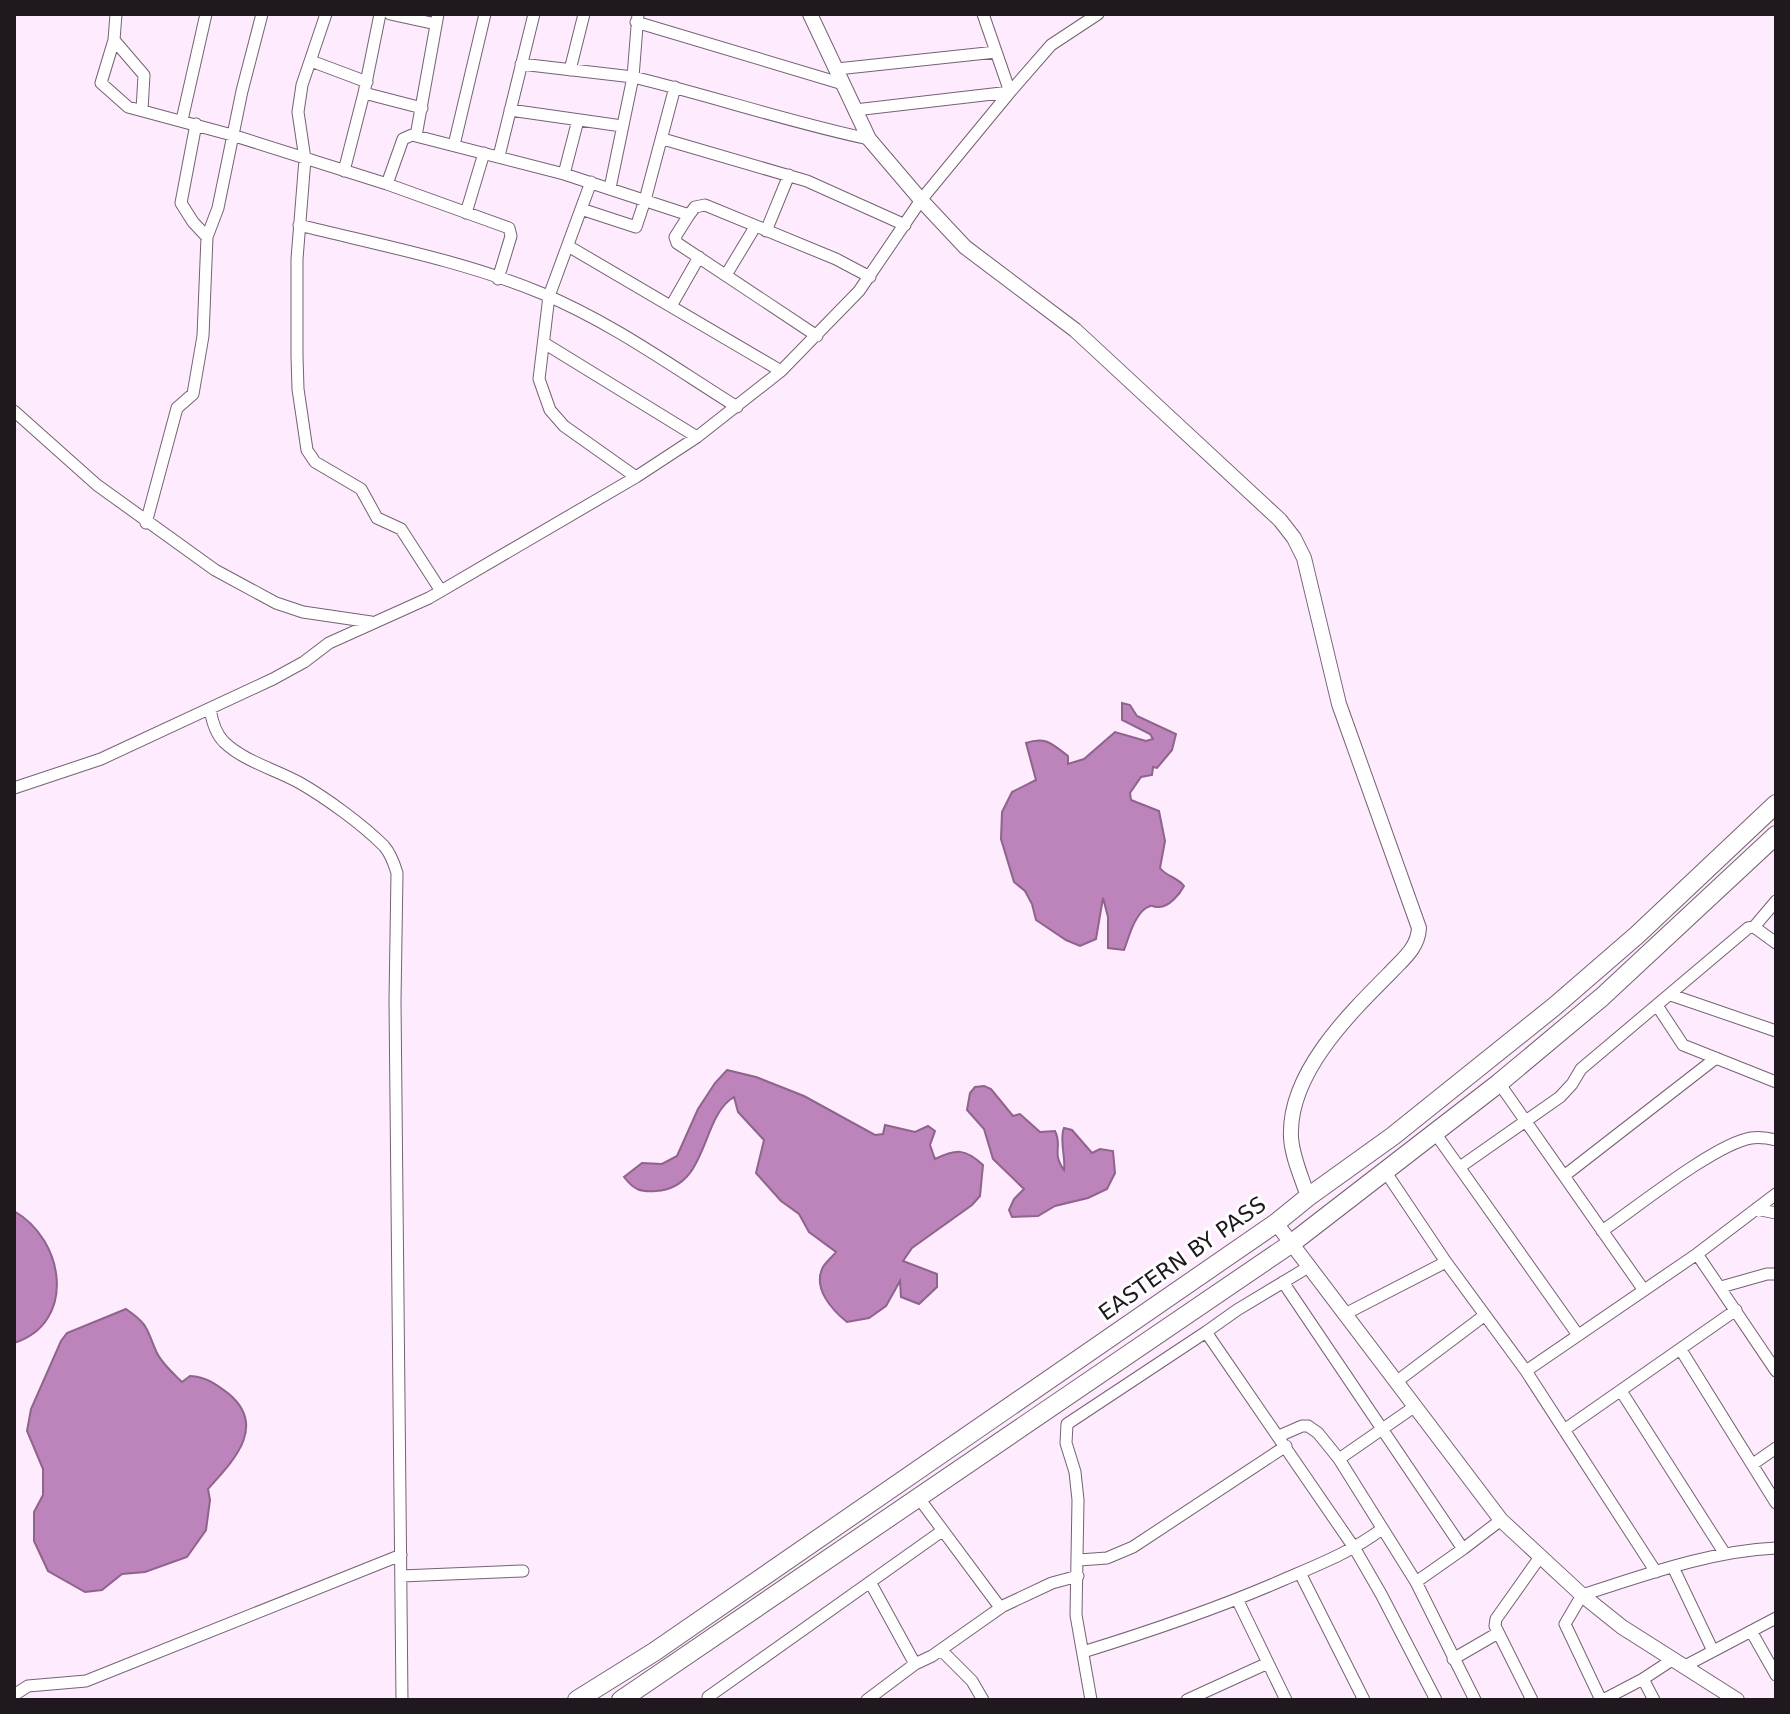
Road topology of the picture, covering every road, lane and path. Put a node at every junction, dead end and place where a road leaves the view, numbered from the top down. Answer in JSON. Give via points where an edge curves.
{"nodes":[{"id":1,"x":116,"y":14,"type":"edge"},
{"id":2,"x":206,"y":14,"type":"edge"},
{"id":3,"x":262,"y":14,"type":"edge"},
{"id":4,"x":326,"y":14,"type":"edge"},
{"id":5,"x":380,"y":14,"type":"edge"},
{"id":6,"x":390,"y":14,"type":"edge"},
{"id":7,"x":485,"y":14,"type":"edge"},
{"id":8,"x":534,"y":14,"type":"edge"},
{"id":9,"x":584,"y":14,"type":"edge"},
{"id":10,"x":810,"y":14,"type":"edge"},
{"id":11,"x":983,"y":14,"type":"edge"},
{"id":12,"x":1092,"y":15,"type":"edge"},
{"id":13,"x":637,"y":18,"type":"edge"},
{"id":14,"x":437,"y":19,"type":"edge"},
{"id":15,"x":114,"y":40,"type":"junction"},
{"id":16,"x":996,"y":52,"type":"junction"},
{"id":17,"x":311,"y":61,"type":"junction"},
{"id":18,"x":521,"y":64,"type":"junction"},
{"id":19,"x":837,"y":69,"type":"junction"},
{"id":20,"x":570,"y":70,"type":"junction"},
{"id":21,"x":633,"y":77,"type":"junction"},
{"id":22,"x":843,"y":84,"type":"junction"},
{"id":23,"x":675,"y":87,"type":"junction"},
{"id":24,"x":366,"y":88,"type":"junction"},
{"id":25,"x":1010,"y":92,"type":"junction"},
{"id":26,"x":422,"y":108,"type":"junction"},
{"id":27,"x":142,"y":110,"type":"junction"},
{"id":28,"x":510,"y":110,"type":"junction"},
{"id":29,"x":855,"y":110,"type":"junction"},
{"id":30,"x":182,"y":120,"type":"junction"},
{"id":31,"x":578,"y":120,"type":"junction"},
{"id":32,"x":196,"y":124,"type":"junction"},
{"id":33,"x":622,"y":126,"type":"junction"},
{"id":34,"x":232,"y":135,"type":"junction"},
{"id":35,"x":416,"y":136,"type":"junction"},
{"id":36,"x":663,"y":139,"type":"junction"},
{"id":37,"x":869,"y":139,"type":"junction"},
{"id":38,"x":454,"y":145,"type":"junction"},
{"id":39,"x":484,"y":153,"type":"junction"},
{"id":40,"x":499,"y":156,"type":"junction"},
{"id":41,"x":305,"y":159,"type":"junction"},
{"id":42,"x":344,"y":171,"type":"junction"},
{"id":43,"x":564,"y":174,"type":"junction"},
{"id":44,"x":789,"y":175,"type":"junction"},
{"id":45,"x":591,"y":182,"type":"junction"},
{"id":46,"x":387,"y":184,"type":"junction"},
{"id":47,"x":610,"y":188,"type":"junction"},
{"id":48,"x":645,"y":200,"type":"junction"},
{"id":49,"x":921,"y":200,"type":"junction"},
{"id":50,"x":581,"y":209,"type":"junction"},
{"id":51,"x":466,"y":213,"type":"junction"},
{"id":52,"x":689,"y":215,"type":"junction"},
{"id":53,"x":299,"y":225,"type":"junction"},
{"id":54,"x":905,"y":225,"type":"junction"},
{"id":55,"x":761,"y":229,"type":"junction"},
{"id":56,"x":207,"y":237,"type":"junction"},
{"id":57,"x":568,"y":246,"type":"junction"},
{"id":58,"x":699,"y":257,"type":"junction"},
{"id":59,"x":726,"y":275,"type":"junction"},
{"id":60,"x":870,"y":277,"type":"junction"},
{"id":61,"x":498,"y":279,"type":"junction"},
{"id":62,"x":549,"y":296,"type":"junction"},
{"id":63,"x":671,"y":306,"type":"junction"},
{"id":64,"x":817,"y":336,"type":"junction"},
{"id":65,"x":544,"y":343,"type":"junction"},
{"id":66,"x":781,"y":371,"type":"junction"},
{"id":67,"x":737,"y":407,"type":"junction"},
{"id":68,"x":14,"y":411,"type":"edge"},
{"id":69,"x":19,"y":422,"type":"edge"},
{"id":70,"x":697,"y":437,"type":"junction"},
{"id":71,"x":636,"y":477,"type":"junction"},
{"id":72,"x":146,"y":523,"type":"junction"},
{"id":73,"x":441,"y":591,"type":"junction"},
{"id":74,"x":376,"y":622,"type":"junction"},
{"id":75,"x":210,"y":709,"type":"junction"},
{"id":76,"x":14,"y":788,"type":"edge"},
{"id":77,"x":1776,"y":804,"type":"edge"},
{"id":78,"x":1776,"y":835,"type":"edge"},
{"id":79,"x":1776,"y":901,"type":"edge"},
{"id":80,"x":1754,"y":927,"type":"junction"},
{"id":81,"x":1776,"y":943,"type":"edge"},
{"id":82,"x":1671,"y":995,"type":"junction"},
{"id":83,"x":1658,"y":1007,"type":"junction"},
{"id":84,"x":1776,"y":1031,"type":"edge"},
{"id":85,"x":1716,"y":1058,"type":"junction"},
{"id":86,"x":1776,"y":1082,"type":"edge"},
{"id":87,"x":1499,"y":1083,"type":"junction"},
{"id":88,"x":1526,"y":1122,"type":"junction"},
{"id":89,"x":1435,"y":1133,"type":"junction"},
{"id":90,"x":1776,"y":1140,"type":"edge"},
{"id":91,"x":1460,"y":1167,"type":"junction"},
{"id":92,"x":1385,"y":1171,"type":"junction"},
{"id":93,"x":1564,"y":1176,"type":"junction"},
{"id":94,"x":1776,"y":1194,"type":"edge"},
{"id":95,"x":1308,"y":1197,"type":"junction"},
{"id":96,"x":1756,"y":1209,"type":"junction"},
{"id":97,"x":1776,"y":1213,"type":"edge"},
{"id":98,"x":1276,"y":1223,"type":"junction"},
{"id":99,"x":1602,"y":1231,"type":"junction"},
{"id":100,"x":1292,"y":1243,"type":"junction"},
{"id":101,"x":1697,"y":1254,"type":"junction"},
{"id":102,"x":1446,"y":1262,"type":"junction"},
{"id":103,"x":1310,"y":1266,"type":"junction"},
{"id":104,"x":1776,"y":1274,"type":"edge"},
{"id":105,"x":1283,"y":1282,"type":"junction"},
{"id":106,"x":1721,"y":1287,"type":"junction"},
{"id":107,"x":1643,"y":1289,"type":"junction"},
{"id":108,"x":1736,"y":1310,"type":"junction"},
{"id":109,"x":1345,"y":1314,"type":"junction"},
{"id":110,"x":1485,"y":1315,"type":"junction"},
{"id":111,"x":1206,"y":1332,"type":"junction"},
{"id":112,"x":1578,"y":1335,"type":"junction"},
{"id":113,"x":1681,"y":1350,"type":"junction"},
{"id":114,"x":1526,"y":1371,"type":"junction"},
{"id":115,"x":1776,"y":1371,"type":"edge"},
{"id":116,"x":1396,"y":1382,"type":"junction"},
{"id":117,"x":1621,"y":1391,"type":"junction"},
{"id":118,"x":1414,"y":1407,"type":"junction"},
{"id":119,"x":1384,"y":1429,"type":"junction"},
{"id":120,"x":1564,"y":1430,"type":"junction"},
{"id":121,"x":1282,"y":1441,"type":"junction"},
{"id":122,"x":1776,"y":1448,"type":"edge"},
{"id":123,"x":1339,"y":1459,"type":"junction"},
{"id":124,"x":1753,"y":1464,"type":"junction"},
{"id":125,"x":918,"y":1497,"type":"junction"},
{"id":126,"x":1776,"y":1503,"type":"edge"},
{"id":127,"x":1501,"y":1520,"type":"junction"},
{"id":128,"x":1382,"y":1529,"type":"junction"},
{"id":129,"x":942,"y":1531,"type":"junction"},
{"id":130,"x":1776,"y":1548,"type":"edge"},
{"id":131,"x":1355,"y":1549,"type":"junction"},
{"id":132,"x":1463,"y":1549,"type":"junction"},
{"id":133,"x":1725,"y":1554,"type":"junction"},
{"id":134,"x":401,"y":1555,"type":"junction"},
{"id":135,"x":1540,"y":1557,"type":"junction"},
{"id":136,"x":1079,"y":1560,"type":"junction"},
{"id":137,"x":1673,"y":1567,"type":"junction"},
{"id":138,"x":523,"y":1571,"type":"dead end"},
{"id":139,"x":1656,"y":1572,"type":"junction"},
{"id":140,"x":1300,"y":1573,"type":"junction"},
{"id":141,"x":401,"y":1576,"type":"junction"},
{"id":142,"x":1078,"y":1576,"type":"junction"},
{"id":143,"x":870,"y":1582,"type":"junction"},
{"id":144,"x":1416,"y":1582,"type":"junction"},
{"id":145,"x":1582,"y":1595,"type":"junction"},
{"id":146,"x":1237,"y":1599,"type":"junction"},
{"id":147,"x":1003,"y":1606,"type":"junction"},
{"id":148,"x":1776,"y":1618,"type":"edge"},
{"id":149,"x":1751,"y":1631,"type":"junction"},
{"id":150,"x":1498,"y":1633,"type":"junction"},
{"id":151,"x":941,"y":1650,"type":"junction"},
{"id":152,"x":1713,"y":1651,"type":"junction"},
{"id":153,"x":1083,"y":1652,"type":"junction"},
{"id":154,"x":1453,"y":1659,"type":"junction"},
{"id":155,"x":1268,"y":1663,"type":"junction"},
{"id":156,"x":1677,"y":1663,"type":"junction"},
{"id":157,"x":915,"y":1664,"type":"junction"},
{"id":158,"x":1776,"y":1675,"type":"edge"},
{"id":159,"x":1643,"y":1679,"type":"junction"},
{"id":160,"x":885,"y":1694,"type":"edge"},
{"id":161,"x":14,"y":1695,"type":"edge"},
{"id":162,"x":708,"y":1697,"type":"dead end"},
{"id":163,"x":402,"y":1700,"type":"edge"},
{"id":164,"x":577,"y":1700,"type":"edge"},
{"id":165,"x":621,"y":1700,"type":"edge"},
{"id":166,"x":867,"y":1700,"type":"edge"},
{"id":167,"x":983,"y":1700,"type":"edge"},
{"id":168,"x":1091,"y":1700,"type":"edge"},
{"id":169,"x":1187,"y":1700,"type":"edge"},
{"id":170,"x":1286,"y":1700,"type":"edge"},
{"id":171,"x":1364,"y":1700,"type":"edge"},
{"id":172,"x":1436,"y":1700,"type":"edge"},
{"id":173,"x":1475,"y":1700,"type":"edge"},
{"id":174,"x":1532,"y":1700,"type":"edge"},
{"id":175,"x":1602,"y":1700,"type":"edge"},
{"id":176,"x":1654,"y":1700,"type":"edge"},
{"id":177,"x":1737,"y":1700,"type":"edge"}],
"edges":[{"from":1,"to":15,"type":"street"},
{"from":2,"to":30,"type":"street"},
{"from":3,"to":34,"type":"street"},
{"from":4,"to":17,"type":"street"},
{"from":5,"to":24,"type":"street"},
{"from":6,"to":14,"type":"street"},
{"from":7,"to":38,"type":"street"},
{"from":8,"to":18,"type":"street"},
{"from":9,"to":20,"type":"street"},
{"from":10,"to":19,"type":"street"},
{"from":11,"to":16,"type":"street"},
{"from":12,"to":25,"type":"street","via":[[1051,45]]},
{"from":13,"to":21,"type":"street"},
{"from":13,"to":22,"type":"street"},
{"from":14,"to":26,"type":"street"},
{"from":15,"to":27,"type":"street","via":[[144,75]]},
{"from":15,"to":27,"type":"street","via":[[101,83],[126,106]]},
{"from":16,"to":19,"type":"street"},
{"from":16,"to":25,"type":"street"},
{"from":17,"to":24,"type":"street"},
{"from":17,"to":41,"type":"street","via":[[298,101]]},
{"from":18,"to":20,"type":"street"},
{"from":18,"to":28,"type":"street"},
{"from":19,"to":22,"type":"street"},
{"from":20,"to":21,"type":"street"},
{"from":21,"to":23,"type":"street"},
{"from":21,"to":33,"type":"street"},
{"from":22,"to":29,"type":"street"},
{"from":23,"to":36,"type":"street"},
{"from":23,"to":37,"type":"street"},
{"from":24,"to":26,"type":"street"},
{"from":24,"to":42,"type":"street"},
{"from":25,"to":29,"type":"street"},
{"from":25,"to":49,"type":"street"},
{"from":26,"to":35,"type":"street"},
{"from":27,"to":30,"type":"street"},
{"from":28,"to":31,"type":"street"},
{"from":28,"to":40,"type":"street"},
{"from":29,"to":37,"type":"street"},
{"from":30,"to":32,"type":"street"},
{"from":31,"to":33,"type":"street"},
{"from":31,"to":43,"type":"street"},
{"from":32,"to":34,"type":"street"},
{"from":32,"to":56,"type":"street","via":[[181,203]]},
{"from":33,"to":47,"type":"street"},
{"from":34,"to":41,"type":"street"},
{"from":34,"to":56,"type":"street"},
{"from":35,"to":38,"type":"street"},
{"from":35,"to":46,"type":"street","via":[[403,139]]},
{"from":36,"to":44,"type":"street"},
{"from":36,"to":48,"type":"street"},
{"from":37,"to":49,"type":"street"},
{"from":38,"to":39,"type":"street"},
{"from":39,"to":40,"type":"street"},
{"from":39,"to":51,"type":"street"},
{"from":40,"to":43,"type":"street"},
{"from":41,"to":42,"type":"street"},
{"from":41,"to":53,"type":"street"},
{"from":42,"to":46,"type":"street"},
{"from":43,"to":45,"type":"street"},
{"from":44,"to":54,"type":"street"},
{"from":44,"to":55,"type":"street"},
{"from":45,"to":47,"type":"street"},
{"from":45,"to":50,"type":"street"},
{"from":46,"to":51,"type":"street"},
{"from":47,"to":48,"type":"street"},
{"from":48,"to":50,"type":"street","via":[[636,227]]},
{"from":48,"to":52,"type":"street"},
{"from":49,"to":54,"type":"street"},
{"from":49,"to":95,"type":"street","via":[[965,247],[1075,330],[1280,520],[1305,564],[1339,704],[1419,928],[1409,953],[1344,1020],[1309,1071],[1293,1108],[1291,1140]]},
{"from":50,"to":57,"type":"street"},
{"from":51,"to":61,"type":"street","via":[[510,231]]},
{"from":52,"to":55,"type":"street","via":[[705,205]]},
{"from":52,"to":58,"type":"street","via":[[675,241]]},
{"from":53,"to":61,"type":"street"},
{"from":53,"to":73,"type":"street","via":[[298,389],[307,450],[315,462],[361,489],[377,518],[401,529]]},
{"from":54,"to":60,"type":"street"},
{"from":55,"to":59,"type":"street"},
{"from":55,"to":60,"type":"street"},
{"from":56,"to":72,"type":"street","via":[[203,336],[193,394],[177,408]]},
{"from":57,"to":62,"type":"street"},
{"from":57,"to":63,"type":"street"},
{"from":58,"to":59,"type":"street"},
{"from":58,"to":63,"type":"street"},
{"from":59,"to":64,"type":"street"},
{"from":60,"to":64,"type":"street"},
{"from":61,"to":62,"type":"street"},
{"from":62,"to":65,"type":"street"},
{"from":62,"to":67,"type":"street","via":[[607,325]]},
{"from":63,"to":66,"type":"street"},
{"from":64,"to":66,"type":"street"},
{"from":65,"to":70,"type":"street"},
{"from":65,"to":71,"type":"street","via":[[539,379],[550,410],[564,426]]},
{"from":66,"to":67,"type":"street"},
{"from":67,"to":70,"type":"street"},
{"from":68,"to":69,"type":"street"},
{"from":69,"to":72,"type":"street"},
{"from":70,"to":71,"type":"street"},
{"from":71,"to":73,"type":"street"},
{"from":72,"to":74,"type":"street","via":[[276,603]]},
{"from":73,"to":74,"type":"street"},
{"from":74,"to":75,"type":"street"},
{"from":75,"to":76,"type":"street","via":[[101,759]]},
{"from":75,"to":134,"type":"street","via":[[223,741],[343,813],[384,846],[397,873]]},
{"from":77,"to":95,"type":"main road","name":"EASTERN BY PASS","via":[[1555,1006]]},
{"from":78,"to":87,"type":"main road","via":[[1602,997]]},
{"from":79,"to":80,"type":"street"},
{"from":80,"to":81,"type":"street"},
{"from":80,"to":82,"type":"street"},
{"from":82,"to":83,"type":"street"},
{"from":82,"to":84,"type":"street"},
{"from":83,"to":85,"type":"street","via":[[1683,1045]]},
{"from":83,"to":88,"type":"street"},
{"from":85,"to":86,"type":"street"},
{"from":85,"to":93,"type":"street"},
{"from":87,"to":88,"type":"street"},
{"from":87,"to":89,"type":"main road"},
{"from":88,"to":91,"type":"street"},
{"from":88,"to":93,"type":"street"},
{"from":89,"to":91,"type":"street"},
{"from":89,"to":92,"type":"main road"},
{"from":90,"to":99,"type":"street","via":[[1753,1137],[1735,1142]]},
{"from":91,"to":112,"type":"street"},
{"from":92,"to":100,"type":"main road"},
{"from":92,"to":102,"type":"street"},
{"from":93,"to":99,"type":"street"},
{"from":94,"to":96,"type":"street"},
{"from":95,"to":98,"type":"main road","name":"EASTERN BY PASS"},
{"from":96,"to":97,"type":"street"},
{"from":96,"to":101,"type":"street"},
{"from":98,"to":100,"type":"street"},
{"from":98,"to":164,"type":"main road","name":"EASTERN BY PASS"},
{"from":99,"to":107,"type":"street"},
{"from":100,"to":103,"type":"street"},
{"from":100,"to":125,"type":"main road"},
{"from":101,"to":106,"type":"street"},
{"from":101,"to":107,"type":"street"},
{"from":102,"to":109,"type":"street"},
{"from":102,"to":110,"type":"street"},
{"from":103,"to":105,"type":"street"},
{"from":103,"to":109,"type":"street"},
{"from":104,"to":106,"type":"street"},
{"from":105,"to":111,"type":"street"},
{"from":105,"to":119,"type":"street"},
{"from":106,"to":108,"type":"street"},
{"from":107,"to":112,"type":"street"},
{"from":108,"to":113,"type":"street"},
{"from":108,"to":115,"type":"street"},
{"from":109,"to":116,"type":"street"},
{"from":110,"to":114,"type":"street"},
{"from":110,"to":116,"type":"street"},
{"from":111,"to":121,"type":"street"},
{"from":111,"to":136,"type":"street","via":[[1067,1424],[1078,1500]]},
{"from":112,"to":114,"type":"street"},
{"from":113,"to":117,"type":"street"},
{"from":113,"to":124,"type":"street"},
{"from":114,"to":120,"type":"street"},
{"from":116,"to":118,"type":"street"},
{"from":117,"to":120,"type":"street"},
{"from":117,"to":133,"type":"street"},
{"from":118,"to":119,"type":"street"},
{"from":118,"to":127,"type":"street"},
{"from":119,"to":123,"type":"street"},
{"from":119,"to":132,"type":"street"},
{"from":120,"to":139,"type":"street"},
{"from":121,"to":123,"type":"street","via":[[1308,1426]]},
{"from":121,"to":131,"type":"street"},
{"from":121,"to":136,"type":"street","via":[[1133,1547],[1107,1558]]},
{"from":122,"to":124,"type":"street"},
{"from":123,"to":128,"type":"street"},
{"from":124,"to":126,"type":"street"},
{"from":125,"to":129,"type":"street"},
{"from":125,"to":165,"type":"main road"},
{"from":127,"to":132,"type":"street"},
{"from":127,"to":135,"type":"street"},
{"from":128,"to":131,"type":"street"},
{"from":128,"to":144,"type":"street"},
{"from":129,"to":143,"type":"street"},
{"from":129,"to":147,"type":"street"},
{"from":130,"to":133,"type":"street"},
{"from":131,"to":140,"type":"street"},
{"from":131,"to":172,"type":"street"},
{"from":132,"to":144,"type":"street"},
{"from":133,"to":137,"type":"street"},
{"from":134,"to":141,"type":"street"},
{"from":134,"to":161,"type":"street","via":[[86,1681],[28,1686]]},
{"from":135,"to":145,"type":"street"},
{"from":135,"to":150,"type":"street","via":[[1496,1619]]},
{"from":136,"to":142,"type":"street"},
{"from":137,"to":139,"type":"street"},
{"from":137,"to":152,"type":"street"},
{"from":138,"to":141,"type":"street"},
{"from":139,"to":145,"type":"street"},
{"from":140,"to":146,"type":"street"},
{"from":140,"to":171,"type":"street"},
{"from":141,"to":163,"type":"street"},
{"from":142,"to":147,"type":"street"},
{"from":142,"to":153,"type":"street","via":[[1074,1594]]},
{"from":143,"to":157,"type":"street"},
{"from":143,"to":162,"type":"street"},
{"from":144,"to":154,"type":"street"},
{"from":145,"to":156,"type":"street"},
{"from":145,"to":175,"type":"street","via":[[1565,1624]]},
{"from":146,"to":153,"type":"street"},
{"from":146,"to":155,"type":"street"},
{"from":147,"to":151,"type":"street"},
{"from":148,"to":149,"type":"street"},
{"from":149,"to":152,"type":"street"},
{"from":149,"to":158,"type":"street"},
{"from":150,"to":154,"type":"street"},
{"from":150,"to":174,"type":"street"},
{"from":151,"to":157,"type":"street"},
{"from":151,"to":167,"type":"street"},
{"from":152,"to":156,"type":"street"},
{"from":153,"to":168,"type":"street"},
{"from":154,"to":173,"type":"street"},
{"from":155,"to":169,"type":"street"},
{"from":155,"to":170,"type":"street"},
{"from":156,"to":159,"type":"street"},
{"from":156,"to":177,"type":"street"},
{"from":157,"to":160,"type":"street"},
{"from":159,"to":175,"type":"street"},
{"from":159,"to":176,"type":"street"},
{"from":160,"to":166,"type":"street"}]}
